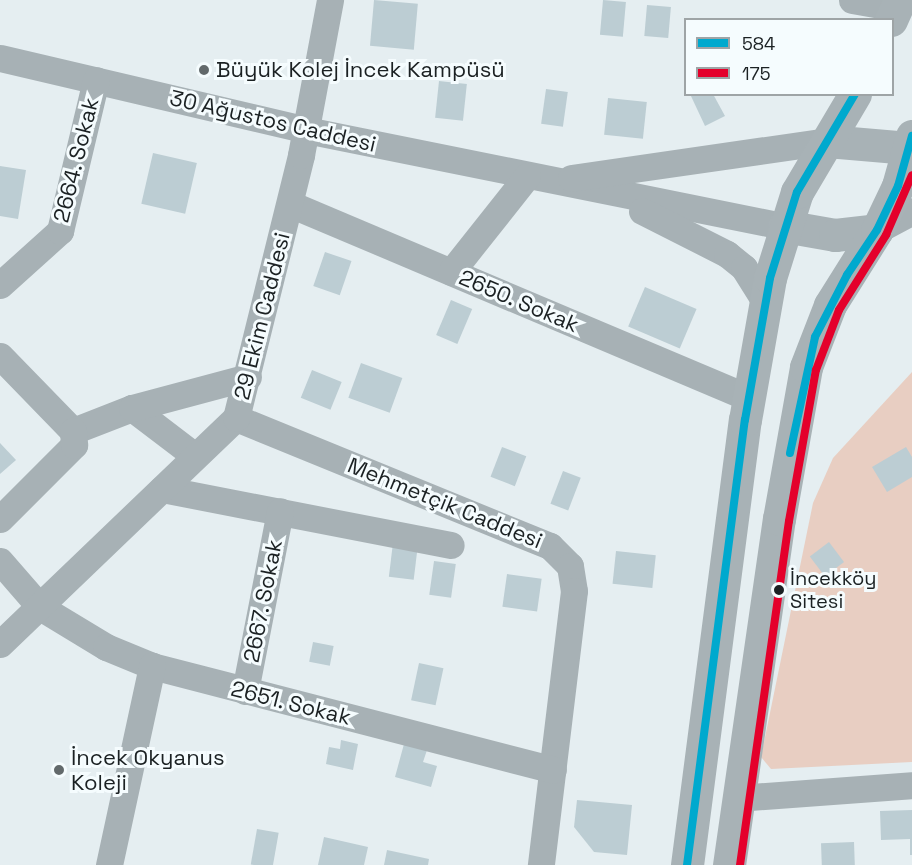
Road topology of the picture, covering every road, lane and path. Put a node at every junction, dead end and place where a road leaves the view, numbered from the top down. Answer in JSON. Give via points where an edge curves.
{"nodes":[{"id":1,"x":330,"y":0,"type":"edge"},
{"id":2,"x":0,"y":58,"type":"edge"},
{"id":3,"x":96,"y":80,"type":"junction"},
{"id":4,"x":854,"y":96,"type":"edge"},
{"id":5,"x":306,"y":130,"type":"junction"},
{"id":6,"x":828,"y":141,"type":"junction"},
{"id":7,"x":911,"y":144,"type":"edge"},
{"id":8,"x":537,"y":178,"type":"junction"},
{"id":9,"x":603,"y":192,"type":"junction"},
{"id":10,"x":290,"y":204,"type":"junction"},
{"id":11,"x":912,"y":211,"type":"edge"},
{"id":12,"x":784,"y":226,"type":"junction"},
{"id":13,"x":877,"y":230,"type":"junction"},
{"id":14,"x":451,"y":272,"type":"junction"},
{"id":15,"x":0,"y":285,"type":"edge"},
{"id":16,"x":765,"y":302,"type":"junction"},
{"id":17,"x":0,"y":356,"type":"edge"},
{"id":18,"x":248,"y":377,"type":"junction"},
{"id":19,"x":749,"y":398,"type":"junction"},
{"id":20,"x":132,"y":408,"type":"junction"},
{"id":21,"x":236,"y":418,"type":"junction"},
{"id":22,"x":73,"y":431,"type":"junction"},
{"id":23,"x":195,"y":456,"type":"junction"},
{"id":24,"x":162,"y":489,"type":"junction"},
{"id":25,"x":280,"y":511,"type":"junction"},
{"id":26,"x":0,"y":519,"type":"edge"},
{"id":27,"x":451,"y":545,"type":"dead end"},
{"id":28,"x":0,"y":561,"type":"edge"},
{"id":29,"x":40,"y":607,"type":"junction"},
{"id":30,"x":0,"y":644,"type":"edge"},
{"id":31,"x":152,"y":666,"type":"junction"},
{"id":32,"x":245,"y":691,"type":"junction"},
{"id":33,"x":552,"y":770,"type":"junction"},
{"id":34,"x":912,"y":785,"type":"edge"},
{"id":35,"x":737,"y":798,"type":"junction"},
{"id":36,"x":112,"y":864,"type":"edge"},
{"id":37,"x":541,"y":865,"type":"edge"},
{"id":38,"x":687,"y":865,"type":"edge"},
{"id":39,"x":729,"y":865,"type":"edge"}],
"edges":[{"from":1,"to":5,"type":"street","name":"29 Ekim Caddesi"},
{"from":2,"to":3,"type":"street","name":"30 Ağustos Caddesi"},
{"from":3,"to":5,"type":"street","name":"30 Ağustos Caddesi"},
{"from":3,"to":15,"type":"street","name":"2664. Sokak","via":[[60,231]]},
{"from":4,"to":6,"type":"main road"},
{"from":5,"to":8,"type":"street","name":"30 Ağustos Caddesi"},
{"from":5,"to":10,"type":"street","name":"29 Ekim Caddesi"},
{"from":6,"to":7,"type":"main road"},
{"from":6,"to":8,"type":"street","name":"30 Ağustos Caddesi"},
{"from":6,"to":12,"type":"main road","via":[[797,192]]},
{"from":7,"to":13,"type":"main road","via":[[898,186]]},
{"from":8,"to":9,"type":"street","name":"30 Ağustos Caddesi"},
{"from":8,"to":14,"type":"street"},
{"from":9,"to":12,"type":"street","name":"30 Ağustos Caddesi"},
{"from":9,"to":16,"type":"street","via":[[727,254],[744,268]]},
{"from":10,"to":14,"type":"street","name":"2650. Sokak"},
{"from":10,"to":18,"type":"street","name":"29 Ekim Caddesi"},
{"from":11,"to":13,"type":"street"},
{"from":12,"to":13,"type":"main road","via":[[835,235]]},
{"from":12,"to":16,"type":"main road"},
{"from":13,"to":35,"type":"main road","via":[[830,305],[806,367]]},
{"from":14,"to":19,"type":"street","name":"2650. Sokak"},
{"from":16,"to":19,"type":"main road"},
{"from":17,"to":22,"type":"street"},
{"from":18,"to":20,"type":"street"},
{"from":18,"to":21,"type":"street","name":"29 Ekim Caddesi"},
{"from":19,"to":38,"type":"main road"},
{"from":20,"to":22,"type":"street"},
{"from":20,"to":23,"type":"street"},
{"from":21,"to":23,"type":"street","name":"29 Ekim Caddesi"},
{"from":21,"to":33,"type":"street","name":"Mehmetçik Caddesi","via":[[550,546],[570,566],[574,591]]},
{"from":22,"to":26,"type":"street","via":[[74,445]]},
{"from":23,"to":24,"type":"street","name":"29 Ekim Caddesi"},
{"from":24,"to":25,"type":"street"},
{"from":24,"to":29,"type":"street","name":"29 Ekim Caddesi"},
{"from":25,"to":27,"type":"street"},
{"from":25,"to":32,"type":"street","name":"2667. Sokak"},
{"from":28,"to":29,"type":"street","name":"2651. Sokak"},
{"from":29,"to":30,"type":"street","name":"29 Ekim Caddesi"},
{"from":29,"to":31,"type":"street","name":"2651. Sokak","via":[[106,646]]},
{"from":31,"to":32,"type":"street","name":"2651. Sokak"},
{"from":31,"to":36,"type":"street"},
{"from":32,"to":33,"type":"street","name":"2651. Sokak"},
{"from":33,"to":37,"type":"street","name":"Mehmetçik Caddesi"},
{"from":34,"to":35,"type":"street"},
{"from":35,"to":39,"type":"main road"}]}
